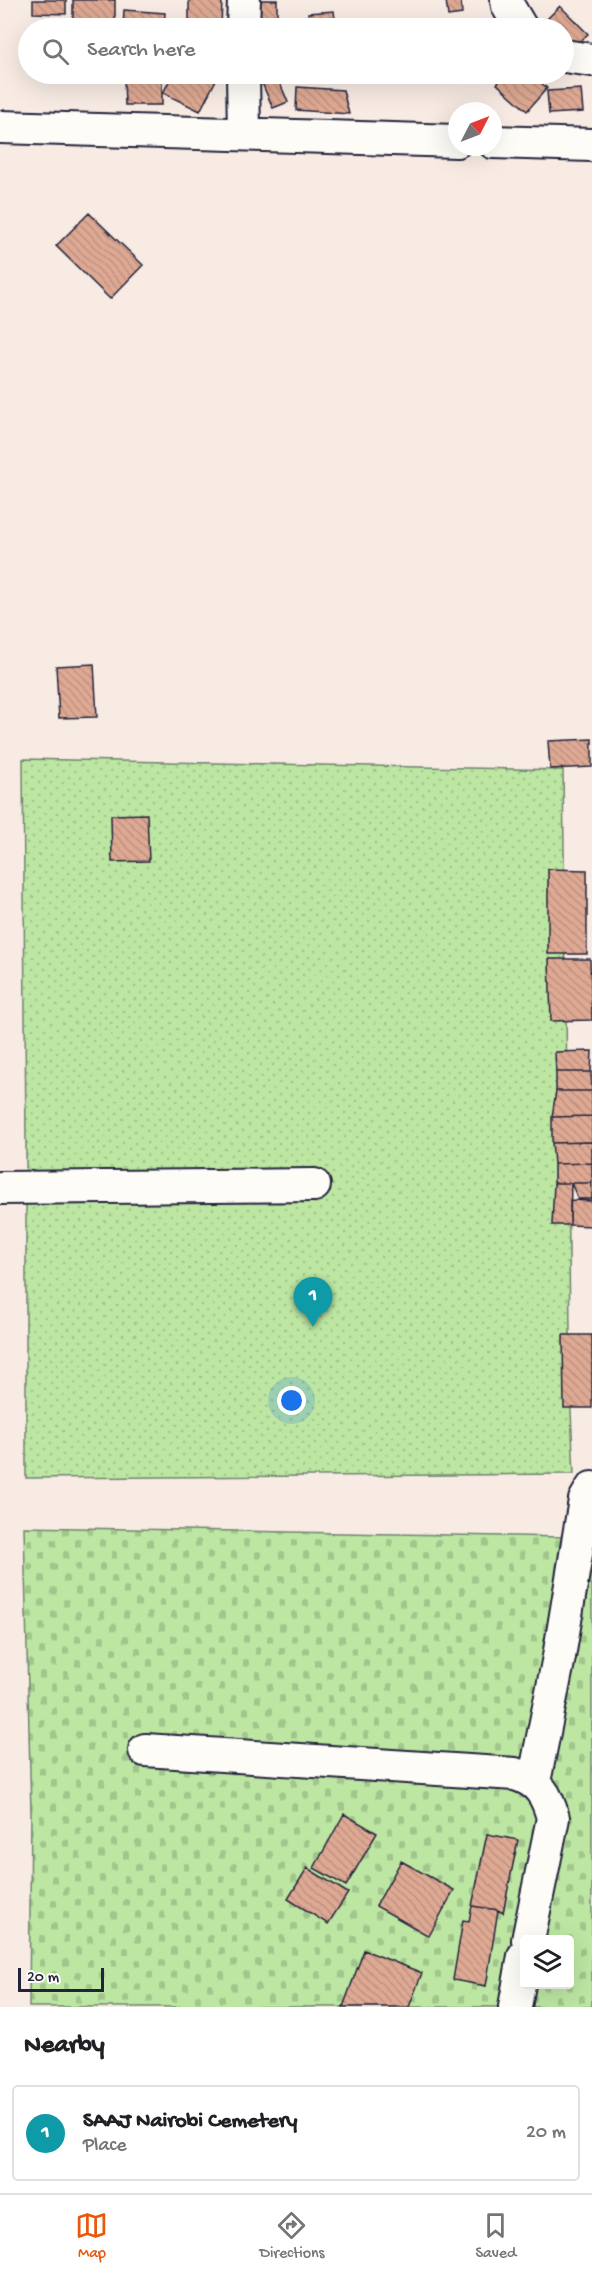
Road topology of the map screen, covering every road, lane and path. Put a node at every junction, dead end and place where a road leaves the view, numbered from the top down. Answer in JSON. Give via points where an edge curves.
{"nodes":[{"id":1,"x":244,"y":0,"type":"edge"},
{"id":2,"x":507,"y":0,"type":"edge"},
{"id":3,"x":243,"y":18,"type":"edge"},
{"id":4,"x":515,"y":18,"type":"edge"},
{"id":5,"x":574,"y":57,"type":"edge"},
{"id":6,"x":592,"y":60,"type":"edge"},
{"id":7,"x":243,"y":84,"type":"edge"},
{"id":8,"x":0,"y":127,"type":"edge"},
{"id":9,"x":244,"y":134,"type":"junction"},
{"id":10,"x":448,"y":141,"type":"edge"},
{"id":11,"x":502,"y":142,"type":"edge"},
{"id":12,"x":592,"y":145,"type":"edge"},
{"id":13,"x":314,"y":1185,"type":"dead end"},
{"id":14,"x":0,"y":1188,"type":"edge"},
{"id":15,"x":592,"y":1488,"type":"edge"},
{"id":16,"x":145,"y":1750,"type":"dead end"},
{"id":17,"x":534,"y":1782,"type":"junction"},
{"id":18,"x":529,"y":1935,"type":"edge"},
{"id":19,"x":520,"y":1982,"type":"edge"},
{"id":20,"x":515,"y":2007,"type":"edge"}],
"edges":[{"from":1,"to":3,"type":"street"},
{"from":2,"to":4,"type":"street"},
{"from":5,"to":6,"type":"street"},
{"from":7,"to":9,"type":"street"},
{"from":8,"to":9,"type":"street"},
{"from":9,"to":10,"type":"street"},
{"from":11,"to":12,"type":"street"},
{"from":13,"to":14,"type":"street"},
{"from":15,"to":17,"type":"street","via":[[585,1500]]},
{"from":16,"to":17,"type":"street","via":[[515,1774]]},
{"from":17,"to":18,"type":"street","via":[[549,1800],[553,1818]]},
{"from":19,"to":20,"type":"street"}]}
